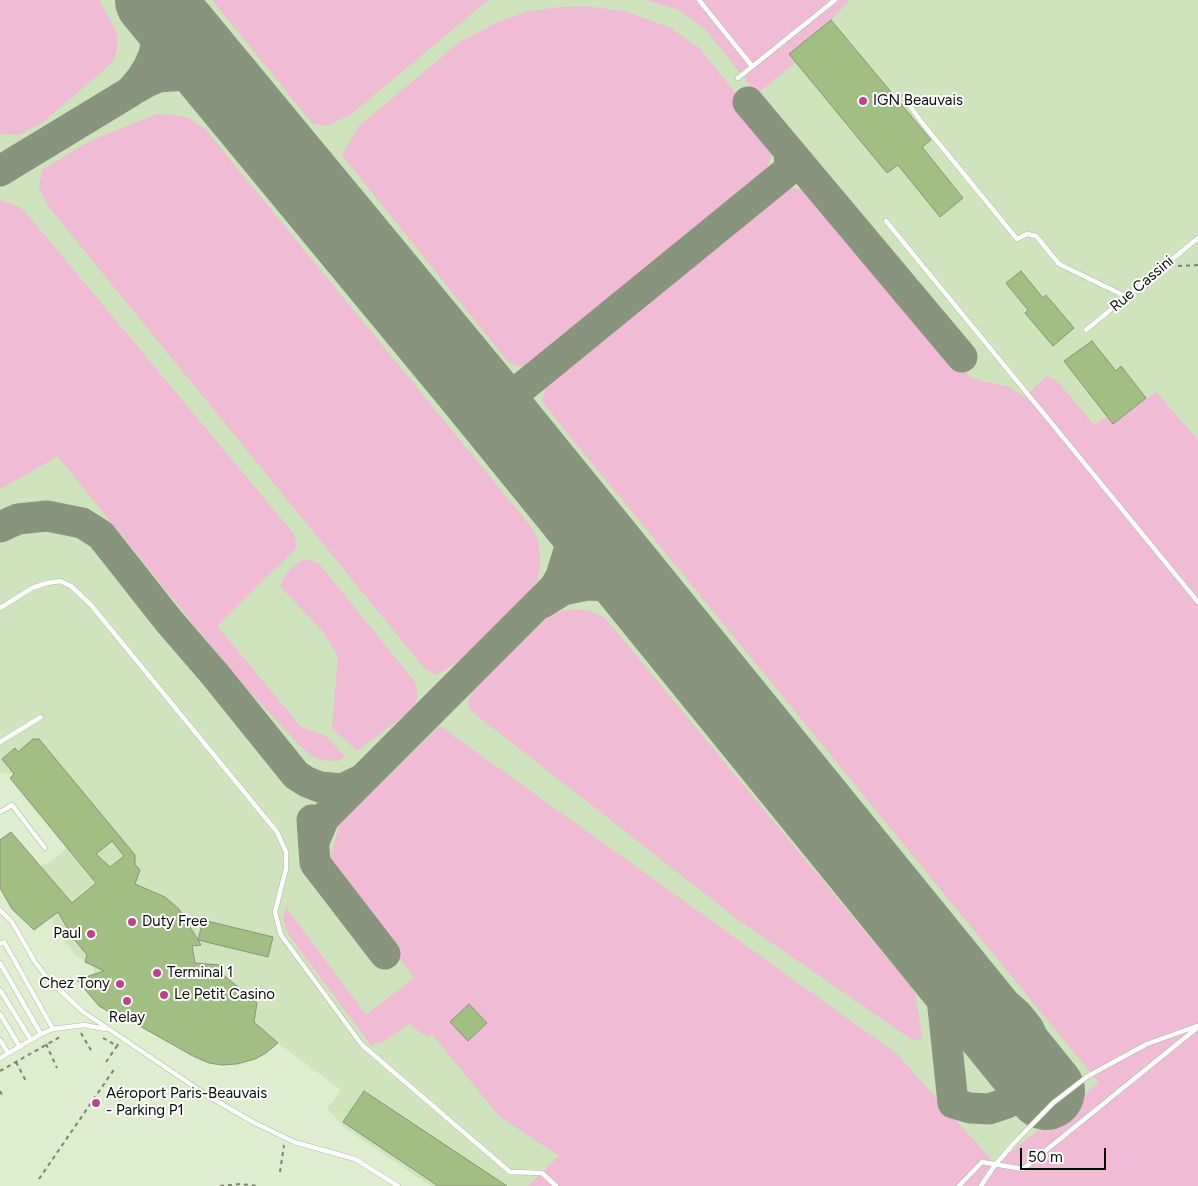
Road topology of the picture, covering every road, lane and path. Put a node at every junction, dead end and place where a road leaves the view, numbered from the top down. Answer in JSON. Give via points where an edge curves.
{"nodes":[{"id":1,"x":699,"y":0,"type":"edge"},
{"id":2,"x":835,"y":0,"type":"edge"},
{"id":3,"x":752,"y":66,"type":"junction"},
{"id":4,"x":738,"y":78,"type":"dead end"},
{"id":5,"x":904,"y":98,"type":"dead end"},
{"id":6,"x":886,"y":221,"type":"dead end"},
{"id":7,"x":1198,"y":238,"type":"edge"},
{"id":8,"x":1198,"y":265,"type":"edge"},
{"id":9,"x":1163,"y":267,"type":"junction"},
{"id":10,"x":1127,"y":297,"type":"junction"},
{"id":11,"x":1086,"y":330,"type":"dead end"},
{"id":12,"x":1198,"y":602,"type":"edge"},
{"id":13,"x":0,"y":608,"type":"edge"},
{"id":14,"x":40,"y":717,"type":"dead end"},
{"id":15,"x":0,"y":742,"type":"edge"},
{"id":16,"x":0,"y":812,"type":"edge"},
{"id":17,"x":45,"y":848,"type":"dead end"},
{"id":18,"x":0,"y":910,"type":"edge"},
{"id":19,"x":0,"y":944,"type":"edge"},
{"id":20,"x":0,"y":963,"type":"edge"},
{"id":21,"x":0,"y":990,"type":"edge"},
{"id":22,"x":0,"y":1014,"type":"edge"},
{"id":23,"x":1198,"y":1026,"type":"edge"},
{"id":24,"x":53,"y":1030,"type":"junction"},
{"id":25,"x":113,"y":1032,"type":"junction"},
{"id":26,"x":76,"y":1033,"type":"dead end"},
{"id":27,"x":81,"y":1033,"type":"junction"},
{"id":28,"x":90,"y":1033,"type":"dead end"},
{"id":29,"x":41,"y":1034,"type":"junction"},
{"id":30,"x":96,"y":1034,"type":"dead end"},
{"id":31,"x":62,"y":1036,"type":"dead end"},
{"id":32,"x":123,"y":1039,"type":"junction"},
{"id":33,"x":0,"y":1040,"type":"edge"},
{"id":34,"x":31,"y":1040,"type":"junction"},
{"id":35,"x":46,"y":1044,"type":"junction"},
{"id":36,"x":20,"y":1046,"type":"junction"},
{"id":37,"x":117,"y":1046,"type":"junction"},
{"id":38,"x":92,"y":1052,"type":"dead end"},
{"id":39,"x":8,"y":1053,"type":"junction"},
{"id":40,"x":0,"y":1058,"type":"edge"},
{"id":41,"x":16,"y":1062,"type":"junction"},
{"id":42,"x":106,"y":1062,"type":"dead end"},
{"id":43,"x":57,"y":1068,"type":"dead end"},
{"id":44,"x":115,"y":1068,"type":"dead end"},
{"id":45,"x":0,"y":1072,"type":"edge"},
{"id":46,"x":27,"y":1083,"type":"dead end"},
{"id":47,"x":0,"y":1090,"type":"edge"},
{"id":48,"x":2,"y":1095,"type":"dead end"},
{"id":49,"x":284,"y":1137,"type":"junction"},
{"id":50,"x":995,"y":1165,"type":"junction"},
{"id":51,"x":280,"y":1172,"type":"dead end"},
{"id":52,"x":39,"y":1179,"type":"dead end"},
{"id":53,"x":220,"y":1186,"type":"edge"},
{"id":54,"x":259,"y":1186,"type":"edge"},
{"id":55,"x":398,"y":1186,"type":"edge"},
{"id":56,"x":556,"y":1186,"type":"edge"},
{"id":57,"x":959,"y":1186,"type":"edge"},
{"id":58,"x":980,"y":1186,"type":"edge"}],
"edges":[{"from":1,"to":3,"type":"lane"},
{"from":2,"to":3,"type":"lane"},
{"from":3,"to":4,"type":"lane"},
{"from":5,"to":10,"type":"lane","via":[[1017,239],[1027,234],[1036,236],[1059,264]]},
{"from":6,"to":12,"type":"lane"},
{"from":7,"to":9,"type":"lane","name":"Rue Cassini"},
{"from":8,"to":9,"type":"path"},
{"from":9,"to":10,"type":"lane","name":"Rue Cassini"},
{"from":10,"to":11,"type":"lane","name":"Rue Cassini"},
{"from":13,"to":56,"type":"lane","via":[[32,588],[60,581],[71,586],[91,604],[277,832],[286,852],[286,869],[275,912],[281,935],[362,1045],[510,1172],[542,1173]]},
{"from":14,"to":15,"type":"lane"},
{"from":16,"to":17,"type":"lane","via":[[12,805]]},
{"from":18,"to":25,"type":"lane","via":[[57,988],[82,1011]]},
{"from":19,"to":24,"type":"lane","via":[[4,942]]},
{"from":20,"to":29,"type":"lane"},
{"from":21,"to":34,"type":"lane"},
{"from":22,"to":36,"type":"lane"},
{"from":23,"to":50,"type":"lane","via":[[1147,1044],[1088,1076],[1053,1103]]},
{"from":23,"to":50,"type":"lane","via":[[1023,1169]]},
{"from":24,"to":25,"type":"lane","via":[[84,1025]]},
{"from":24,"to":29,"type":"lane"},
{"from":25,"to":32,"type":"lane"},
{"from":26,"to":27,"type":"path"},
{"from":27,"to":28,"type":"path"},
{"from":27,"to":38,"type":"path"},
{"from":29,"to":34,"type":"lane"},
{"from":30,"to":37,"type":"path"},
{"from":31,"to":35,"type":"path"},
{"from":32,"to":37,"type":"path"},
{"from":32,"to":49,"type":"lane","via":[[214,1099]]},
{"from":33,"to":39,"type":"lane"},
{"from":34,"to":36,"type":"lane"},
{"from":35,"to":41,"type":"path"},
{"from":35,"to":43,"type":"path"},
{"from":36,"to":39,"type":"lane"},
{"from":37,"to":42,"type":"path"},
{"from":39,"to":40,"type":"lane"},
{"from":41,"to":45,"type":"path"},
{"from":41,"to":46,"type":"path"},
{"from":44,"to":52,"type":"path"},
{"from":47,"to":48,"type":"path"},
{"from":49,"to":51,"type":"path"},
{"from":49,"to":55,"type":"lane","via":[[355,1159]]},
{"from":50,"to":57,"type":"lane","via":[[982,1162]]},
{"from":50,"to":58,"type":"lane"},
{"from":53,"to":54,"type":"path"}]}
